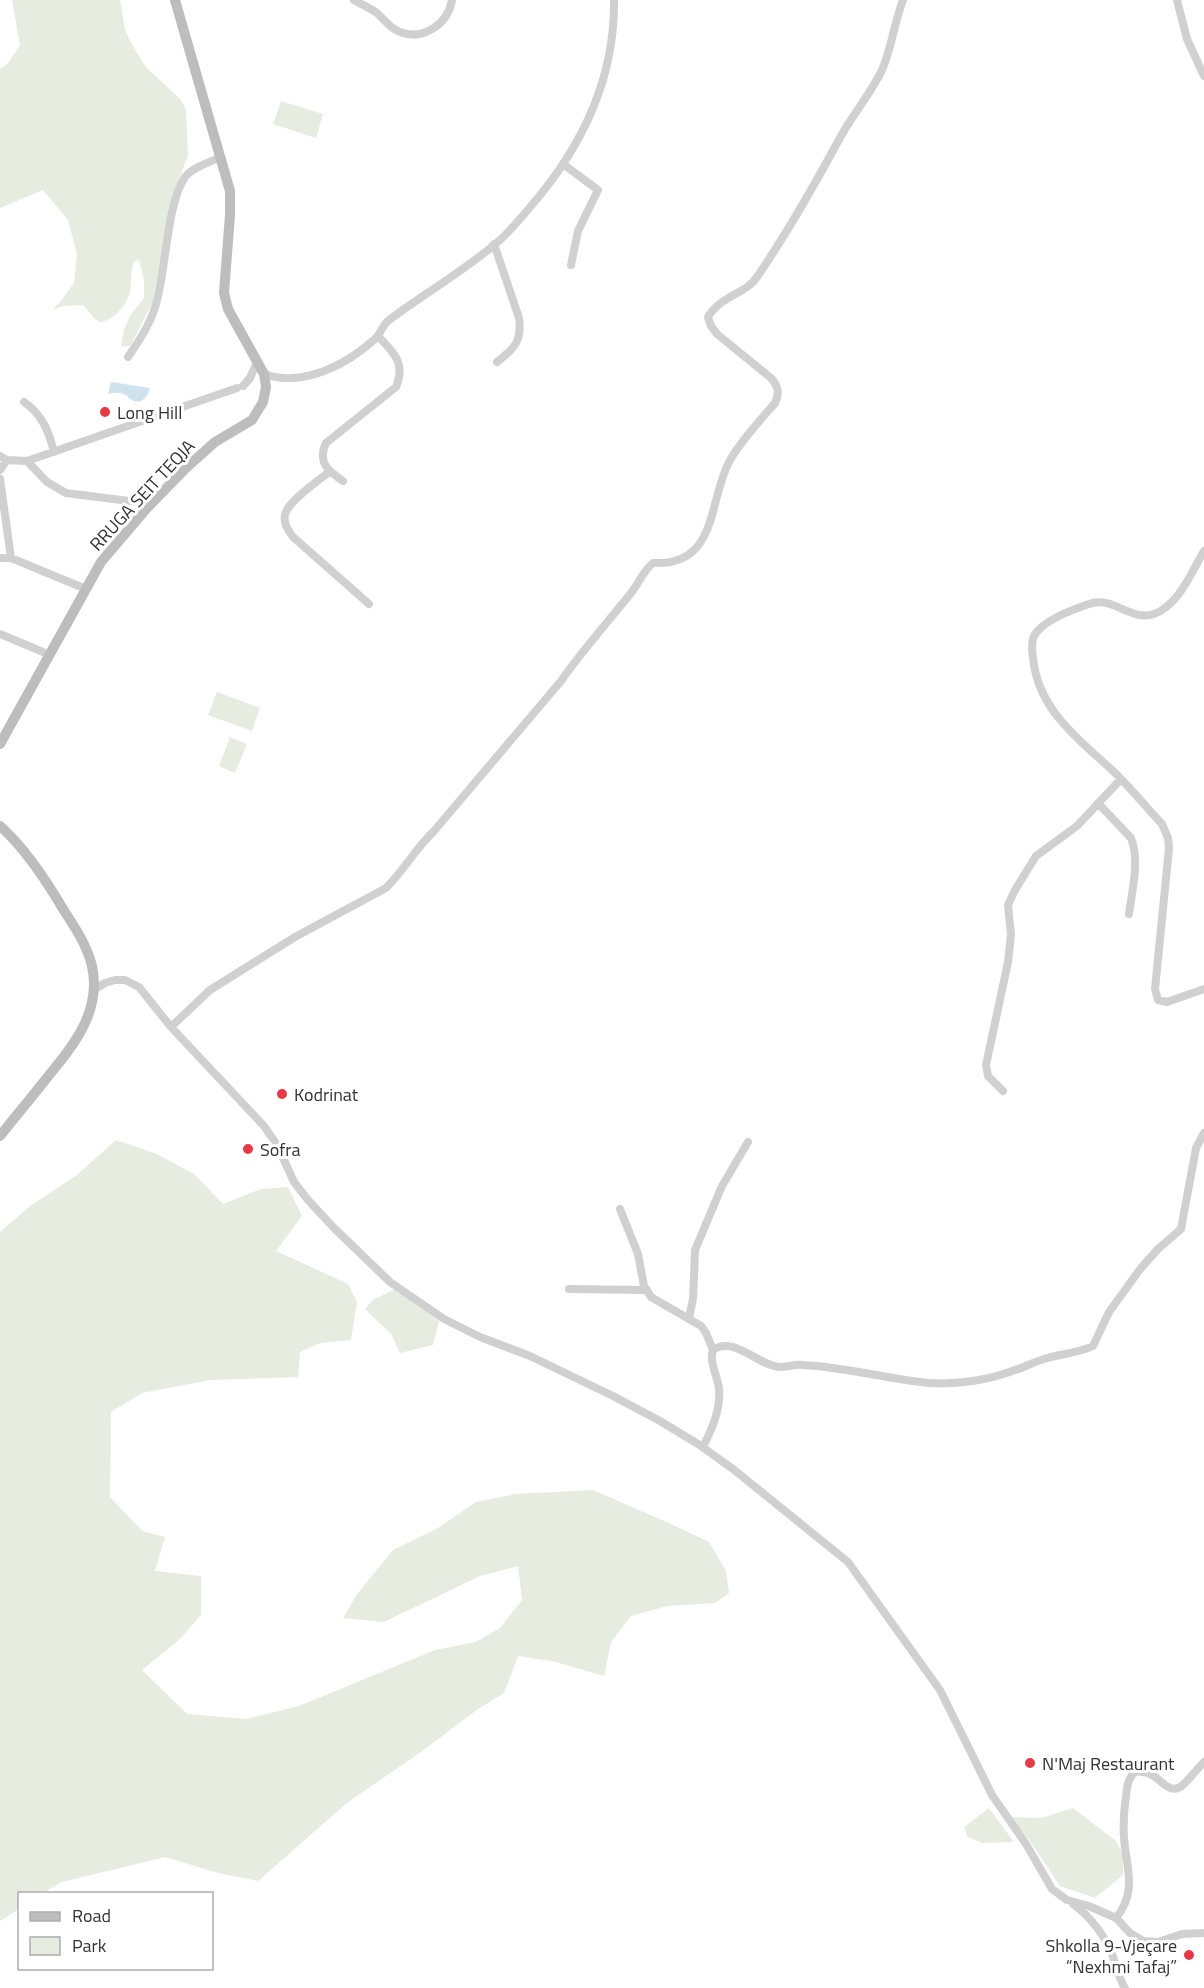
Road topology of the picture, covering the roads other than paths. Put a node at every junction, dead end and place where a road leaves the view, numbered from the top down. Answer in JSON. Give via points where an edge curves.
{"nodes":[{"id":1,"x":175,"y":0,"type":"edge"},
{"id":2,"x":354,"y":0,"type":"edge"},
{"id":3,"x":452,"y":0,"type":"edge"},
{"id":4,"x":614,"y":0,"type":"edge"},
{"id":5,"x":903,"y":0,"type":"edge"},
{"id":6,"x":1177,"y":0,"type":"edge"},
{"id":7,"x":1204,"y":76,"type":"edge"},
{"id":8,"x":221,"y":157,"type":"junction"},
{"id":9,"x":563,"y":164,"type":"junction"},
{"id":10,"x":494,"y":244,"type":"junction"},
{"id":11,"x":571,"y":265,"type":"dead end"},
{"id":12,"x":378,"y":336,"type":"junction"},
{"id":13,"x":128,"y":357,"type":"dead end"},
{"id":14,"x":257,"y":362,"type":"junction"},
{"id":15,"x":498,"y":362,"type":"dead end"},
{"id":16,"x":264,"y":374,"type":"junction"},
{"id":17,"x":24,"y":402,"type":"dead end"},
{"id":18,"x":54,"y":452,"type":"junction"},
{"id":19,"x":3,"y":458,"type":"edge"},
{"id":20,"x":27,"y":461,"type":"junction"},
{"id":21,"x":0,"y":470,"type":"edge"},
{"id":22,"x":329,"y":472,"type":"junction"},
{"id":23,"x":0,"y":479,"type":"edge"},
{"id":24,"x":343,"y":481,"type":"dead end"},
{"id":25,"x":147,"y":508,"type":"junction"},
{"id":26,"x":1204,"y":551,"type":"edge"},
{"id":27,"x":0,"y":558,"type":"edge"},
{"id":28,"x":11,"y":558,"type":"junction"},
{"id":29,"x":86,"y":589,"type":"junction"},
{"id":30,"x":369,"y":604,"type":"dead end"},
{"id":31,"x":0,"y":634,"type":"edge"},
{"id":32,"x":43,"y":652,"type":"dead end"},
{"id":33,"x":0,"y":744,"type":"edge"},
{"id":34,"x":1120,"y":779,"type":"junction"},
{"id":35,"x":1098,"y":803,"type":"junction"},
{"id":36,"x":0,"y":825,"type":"edge"},
{"id":37,"x":1130,"y":914,"type":"dead end"},
{"id":38,"x":95,"y":989,"type":"junction"},
{"id":39,"x":1204,"y":989,"type":"edge"},
{"id":40,"x":171,"y":1027,"type":"junction"},
{"id":41,"x":1003,"y":1091,"type":"dead end"},
{"id":42,"x":1204,"y":1133,"type":"edge"},
{"id":43,"x":0,"y":1136,"type":"edge"},
{"id":44,"x":748,"y":1142,"type":"dead end"},
{"id":45,"x":620,"y":1209,"type":"dead end"},
{"id":46,"x":569,"y":1289,"type":"dead end"},
{"id":47,"x":647,"y":1290,"type":"junction"},
{"id":48,"x":689,"y":1317,"type":"junction"},
{"id":49,"x":712,"y":1350,"type":"junction"},
{"id":50,"x":703,"y":1447,"type":"junction"},
{"id":51,"x":1204,"y":1762,"type":"edge"},
{"id":52,"x":1067,"y":1900,"type":"junction"},
{"id":53,"x":1116,"y":1918,"type":"junction"},
{"id":54,"x":1204,"y":1933,"type":"edge"},
{"id":55,"x":1125,"y":1988,"type":"edge"}],
"edges":[{"from":1,"to":8,"type":"main road"},
{"from":2,"to":3,"type":"street","via":[[379,14],[388,26],[410,34],[425,33],[438,25]]},
{"from":4,"to":9,"type":"street","via":[[606,72],[596,105]]},
{"from":5,"to":40,"type":"street","via":[[878,79],[813,189],[755,281],[720,302],[708,317],[717,334],[771,378],[777,385],[778,396],[729,460],[700,543],[677,561],[653,563],[646,569],[561,681],[386,888],[295,937],[210,990]]},
{"from":6,"to":7,"type":"street","via":[[1186,39]]},
{"from":8,"to":13,"type":"street","via":[[186,176],[174,204],[156,305]]},
{"from":8,"to":14,"type":"main road","via":[[230,191],[224,293],[228,309]]},
{"from":9,"to":10,"type":"street","via":[[546,189]]},
{"from":9,"to":11,"type":"street","via":[[598,190],[578,231]]},
{"from":10,"to":12,"type":"street","via":[[387,321]]},
{"from":10,"to":15,"type":"street","via":[[520,327],[519,340]]},
{"from":12,"to":16,"type":"street","via":[[351,358],[322,372],[275,378]]},
{"from":12,"to":22,"type":"street","via":[[393,352],[400,365],[400,376],[396,387],[326,443],[322,451]]},
{"from":14,"to":16,"type":"main road"},
{"from":14,"to":18,"type":"street","via":[[250,378],[240,387]]},
{"from":16,"to":25,"type":"main road","name":"RRUGA SEIT TEQJA","via":[[263,402],[252,420],[215,442]]},
{"from":17,"to":18,"type":"street","via":[[46,426]]},
{"from":18,"to":20,"type":"street"},
{"from":19,"to":20,"type":"street"},
{"from":19,"to":21,"type":"street"},
{"from":20,"to":25,"type":"street","via":[[47,482],[66,493],[137,502]]},
{"from":22,"to":24,"type":"street"},
{"from":22,"to":30,"type":"street","via":[[288,507],[284,516],[286,526],[293,537]]},
{"from":23,"to":28,"type":"street"},
{"from":25,"to":29,"type":"main road","name":"RRUGA SEIT TEQJA","via":[[101,562]]},
{"from":26,"to":34,"type":"street","via":[[1177,595],[1155,614],[1142,616],[1100,601],[1051,621],[1033,637],[1034,667],[1050,709]]},
{"from":27,"to":28,"type":"street"},
{"from":28,"to":29,"type":"street"},
{"from":29,"to":33,"type":"main road","name":"RRUGA SEIT TEQJA"},
{"from":31,"to":32,"type":"street"},
{"from":34,"to":35,"type":"street"},
{"from":34,"to":39,"type":"street","via":[[1162,824],[1168,838],[1158,1000],[1167,1002]]},
{"from":35,"to":37,"type":"street","via":[[1134,845]]},
{"from":35,"to":41,"type":"street","via":[[1077,826],[1038,854],[1008,905],[1008,962],[986,1065],[988,1076]]},
{"from":36,"to":38,"type":"main road","via":[[49,885],[84,945],[92,963]]},
{"from":38,"to":40,"type":"street","via":[[115,980],[131,982],[146,994]]},
{"from":38,"to":43,"type":"main road","via":[[91,1009],[75,1043]]},
{"from":40,"to":50,"type":"street","via":[[264,1126],[308,1200],[390,1282],[444,1319],[613,1396]]},
{"from":42,"to":49,"type":"street","via":[[1196,1148],[1181,1229],[1141,1268],[1109,1312],[1093,1346],[993,1377],[930,1383],[801,1365],[771,1366],[751,1353],[726,1346]]},
{"from":44,"to":48,"type":"street","via":[[722,1186],[695,1250]]},
{"from":45,"to":47,"type":"street"},
{"from":46,"to":47,"type":"street"},
{"from":47,"to":48,"type":"street","via":[[651,1297]]},
{"from":48,"to":49,"type":"street","via":[[706,1333]]},
{"from":49,"to":50,"type":"street","via":[[719,1401]]},
{"from":50,"to":52,"type":"street","via":[[848,1562],[940,1689],[1002,1813],[1026,1844],[1052,1889]]},
{"from":51,"to":53,"type":"street","via":[[1176,1790],[1144,1772],[1136,1771],[1130,1776],[1123,1825],[1128,1888]]},
{"from":52,"to":53,"type":"street"},
{"from":52,"to":55,"type":"street","via":[[1100,1932]]},
{"from":53,"to":54,"type":"street","via":[[1143,1941]]}]}
